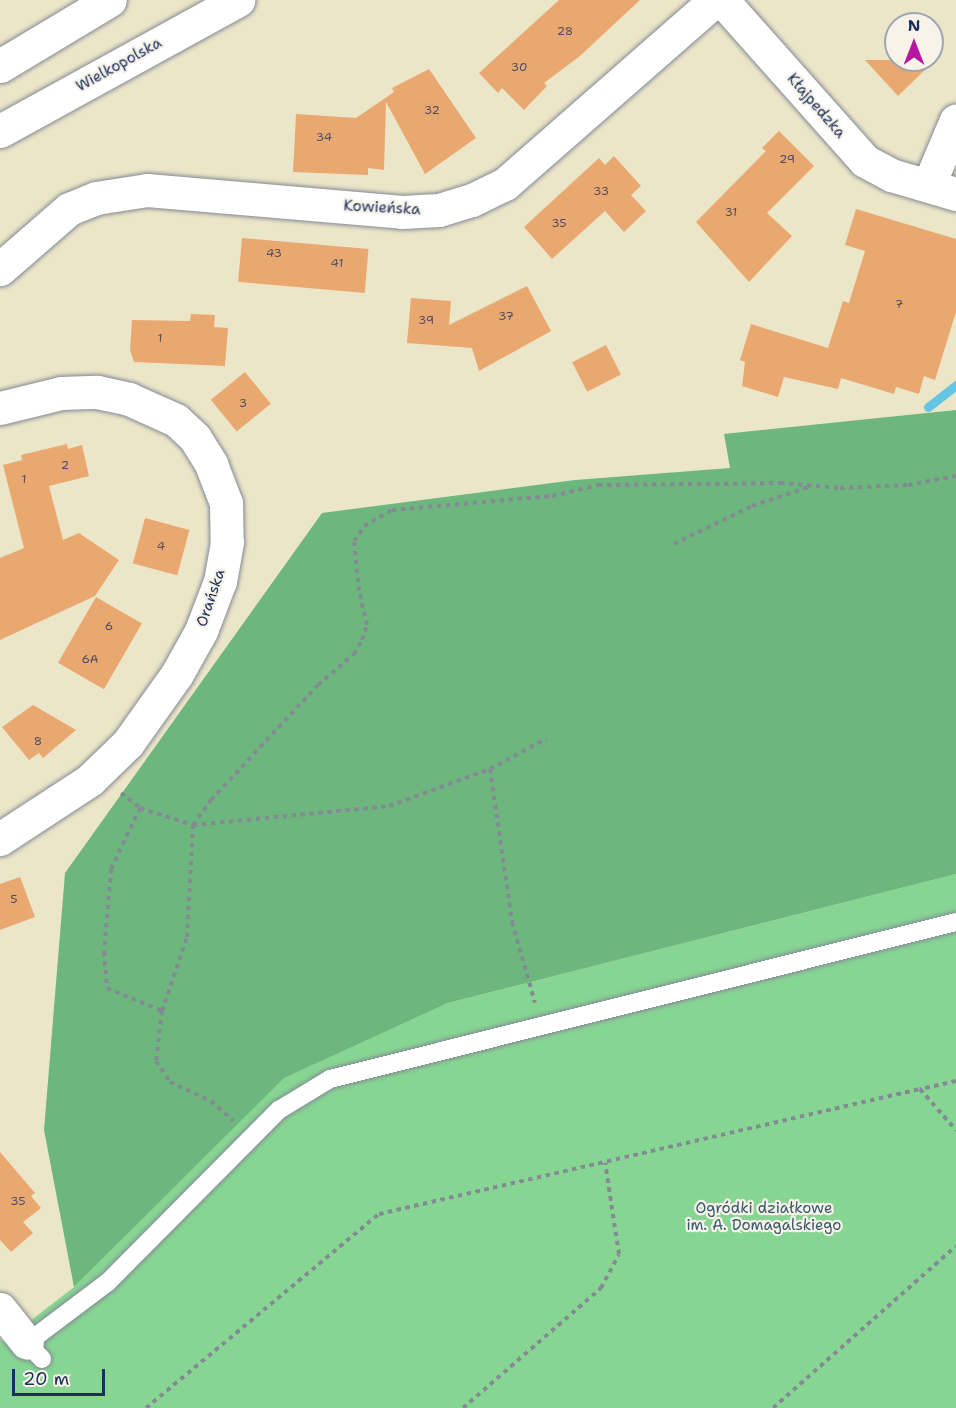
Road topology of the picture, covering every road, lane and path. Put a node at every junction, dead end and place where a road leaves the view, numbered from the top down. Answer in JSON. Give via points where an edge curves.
{"nodes":[{"id":1,"x":110,"y":0,"type":"edge"},
{"id":2,"x":238,"y":0,"type":"edge"},
{"id":3,"x":715,"y":0,"type":"edge"},
{"id":4,"x":722,"y":0,"type":"edge"},
{"id":5,"x":0,"y":66,"type":"edge"},
{"id":6,"x":106,"y":72,"type":"junction"},
{"id":7,"x":956,"y":120,"type":"edge"},
{"id":8,"x":0,"y":131,"type":"edge"},
{"id":9,"x":0,"y":155,"type":"edge"},
{"id":10,"x":942,"y":189,"type":"edge"},
{"id":11,"x":0,"y":269,"type":"edge"},
{"id":12,"x":4,"y":397,"type":"edge"},
{"id":13,"x":956,"y":476,"type":"edge"},
{"id":14,"x":812,"y":485,"type":"junction"},
{"id":15,"x":674,"y":544,"type":"dead end"},
{"id":16,"x":546,"y":739,"type":"dead end"},
{"id":17,"x":490,"y":769,"type":"junction"},
{"id":18,"x":96,"y":774,"type":"junction"},
{"id":19,"x":140,"y":808,"type":"junction"},
{"id":20,"x":194,"y":825,"type":"junction"},
{"id":21,"x":0,"y":839,"type":"edge"},
{"id":22,"x":956,"y":922,"type":"edge"},
{"id":23,"x":162,"y":1011,"type":"junction"},
{"id":24,"x":544,"y":1026,"type":"junction"},
{"id":25,"x":956,"y":1081,"type":"edge"},
{"id":26,"x":921,"y":1089,"type":"junction"},
{"id":27,"x":956,"y":1130,"type":"edge"},
{"id":28,"x":251,"y":1138,"type":"junction"},
{"id":29,"x":605,"y":1163,"type":"junction"},
{"id":30,"x":956,"y":1246,"type":"edge"},
{"id":31,"x":0,"y":1309,"type":"edge"},
{"id":32,"x":35,"y":1351,"type":"joint"},
{"id":33,"x":146,"y":1408,"type":"edge"},
{"id":34,"x":463,"y":1408,"type":"edge"},
{"id":35,"x":773,"y":1408,"type":"edge"}],
"edges":[{"from":1,"to":5,"type":"street"},
{"from":2,"to":6,"type":"street","name":"Wielkopolska"},
{"from":3,"to":11,"type":"street","name":"Kowieńska","via":[[506,184],[472,200],[440,210],[402,212],[147,190],[96,198],[69,209]]},
{"from":4,"to":10,"type":"street","name":"Kłajpedzka","via":[[865,161],[891,175]]},
{"from":6,"to":8,"type":"street","name":"Wielkopolska"},
{"from":6,"to":9,"type":"street"},
{"from":7,"to":10,"type":"street","name":"Kłajpedzka"},
{"from":12,"to":18,"type":"street","name":"Orańska","via":[[97,392],[129,399],[176,420],[195,438],[211,464],[226,503],[227,542],[220,581],[201,631],[177,674],[128,743]]},
{"from":13,"to":14,"type":"path","via":[[908,485]]},
{"from":14,"to":15,"type":"path","via":[[742,511]]},
{"from":14,"to":20,"type":"path","via":[[598,485],[552,496],[393,510],[364,525],[354,541],[358,591],[367,625],[362,640],[354,654],[318,685],[211,800]]},
{"from":16,"to":17,"type":"path"},
{"from":17,"to":20,"type":"path","via":[[389,806]]},
{"from":17,"to":24,"type":"path","via":[[512,922]]},
{"from":18,"to":19,"type":"path"},
{"from":18,"to":21,"type":"street","name":"Orańska"},
{"from":19,"to":20,"type":"path"},
{"from":19,"to":23,"type":"path","via":[[111,869],[104,952],[107,988]]},
{"from":20,"to":23,"type":"path","via":[[187,938]]},
{"from":22,"to":24,"type":"lane"},
{"from":23,"to":28,"type":"path","via":[[156,1061],[170,1082],[211,1101]]},
{"from":24,"to":28,"type":"lane","via":[[330,1079],[279,1110]]},
{"from":25,"to":26,"type":"path"},
{"from":26,"to":27,"type":"path"},
{"from":26,"to":29,"type":"path"},
{"from":28,"to":32,"type":"lane"},
{"from":29,"to":33,"type":"path","via":[[379,1214]]},
{"from":29,"to":34,"type":"path","via":[[619,1254],[601,1288]]},
{"from":30,"to":35,"type":"path"},
{"from":31,"to":32,"type":"street"}]}
